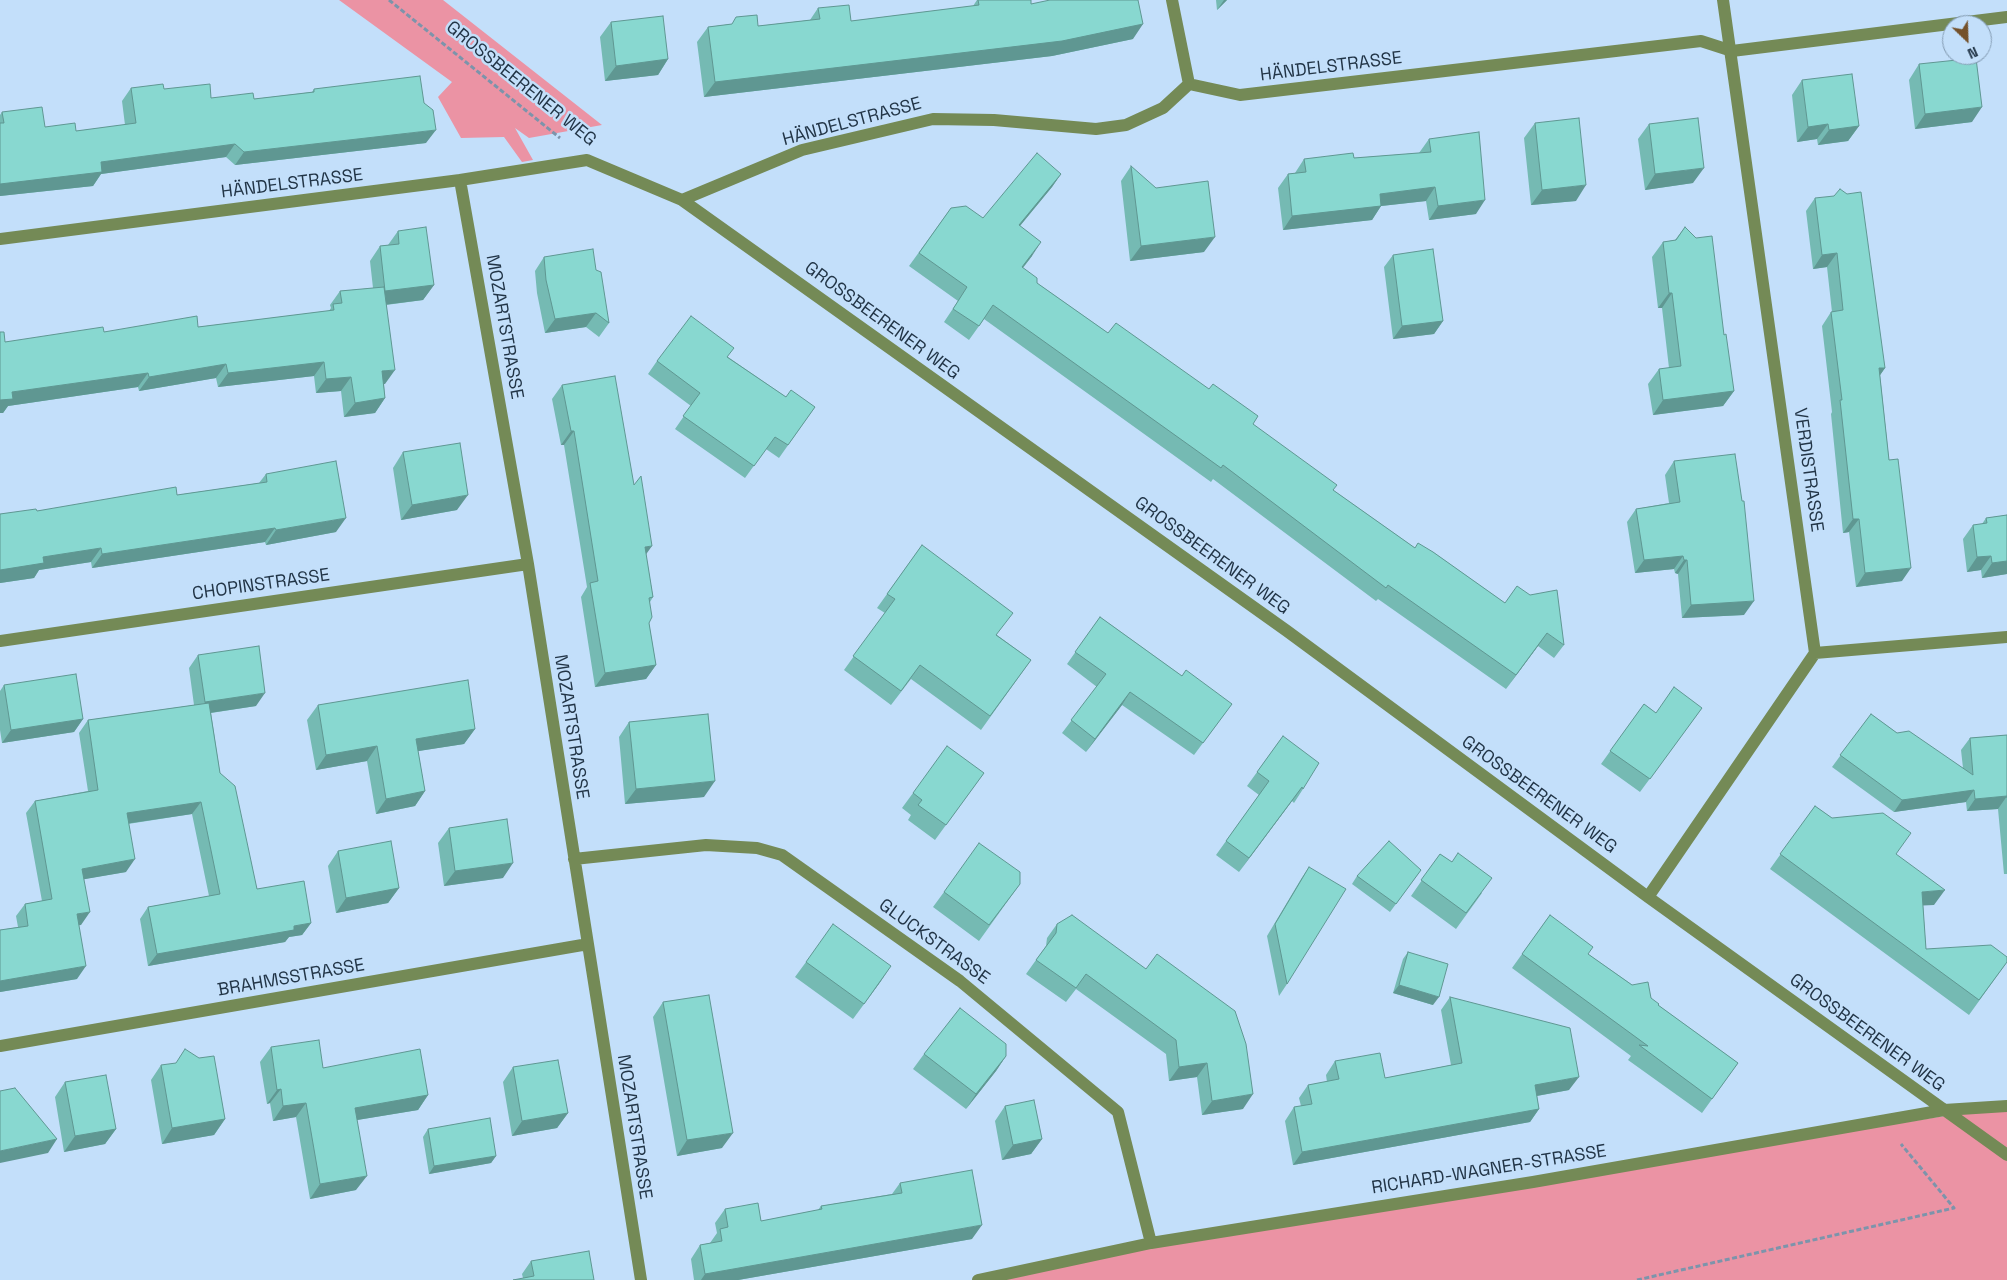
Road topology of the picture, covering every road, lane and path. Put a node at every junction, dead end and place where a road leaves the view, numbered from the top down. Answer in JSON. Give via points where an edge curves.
{"nodes":[{"id":1,"x":389,"y":0,"type":"edge"},
{"id":2,"x":1172,"y":0,"type":"edge"},
{"id":3,"x":1723,"y":0,"type":"edge"},
{"id":4,"x":2007,"y":17,"type":"edge"},
{"id":5,"x":1732,"y":51,"type":"junction"},
{"id":6,"x":1189,"y":84,"type":"junction"},
{"id":7,"x":587,"y":160,"type":"junction"},
{"id":8,"x":460,"y":180,"type":"junction"},
{"id":9,"x":682,"y":200,"type":"junction"},
{"id":10,"x":0,"y":239,"type":"edge"},
{"id":11,"x":528,"y":564,"type":"junction"},
{"id":12,"x":2007,"y":637,"type":"edge"},
{"id":13,"x":0,"y":641,"type":"edge"},
{"id":14,"x":1815,"y":653,"type":"junction"},
{"id":15,"x":574,"y":859,"type":"junction"},
{"id":16,"x":1648,"y":897,"type":"junction"},
{"id":17,"x":588,"y":944,"type":"junction"},
{"id":18,"x":0,"y":1046,"type":"edge"},
{"id":19,"x":2007,"y":1106,"type":"edge"},
{"id":20,"x":1944,"y":1110,"type":"junction"},
{"id":21,"x":1900,"y":1142,"type":"dead end"},
{"id":22,"x":2007,"y":1156,"type":"edge"},
{"id":23,"x":1151,"y":1243,"type":"junction"},
{"id":24,"x":641,"y":1280,"type":"edge"},
{"id":25,"x":978,"y":1280,"type":"edge"},
{"id":26,"x":1637,"y":1280,"type":"edge"}],
"edges":[{"from":1,"to":7,"type":"path","name":"GROSSBEERENER WEG"},
{"from":2,"to":6,"type":"street"},
{"from":3,"to":5,"type":"street","name":"VERDISTRASSE"},
{"from":4,"to":5,"type":"street","name":"HÄNDELSTRASSE"},
{"from":5,"to":6,"type":"street","name":"HÄNDELSTRASSE","via":[[1701,41],[1240,95]]},
{"from":5,"to":14,"type":"street","name":"VERDISTRASSE"},
{"from":6,"to":9,"type":"street","name":"HÄNDELSTRASSE","via":[[1163,108],[1126,125],[1096,129],[994,120],[933,119],[802,150]]},
{"from":7,"to":8,"type":"street","name":"HÄNDELSTRASSE"},
{"from":7,"to":9,"type":"street","name":"GROSSBEERENER WEG"},
{"from":8,"to":10,"type":"street","name":"HÄNDELSTRASSE"},
{"from":8,"to":11,"type":"street","name":"MOZARTSTRASSE"},
{"from":9,"to":16,"type":"street","name":"GROSSBEERENER WEG","via":[[1287,632]]},
{"from":11,"to":13,"type":"street","name":"CHOPINSTRASSE"},
{"from":11,"to":15,"type":"street","name":"MOZARTSTRASSE"},
{"from":12,"to":14,"type":"street"},
{"from":14,"to":16,"type":"street"},
{"from":15,"to":17,"type":"street","name":"MOZARTSTRASSE"},
{"from":15,"to":23,"type":"street","name":"GLUCKSTRASSE","via":[[706,845],[757,848],[782,854],[960,981],[1118,1112]]},
{"from":16,"to":20,"type":"street","name":"GROSSBEERENER WEG"},
{"from":17,"to":18,"type":"street","name":"BRAHMSSTRASSE"},
{"from":17,"to":24,"type":"street","name":"MOZARTSTRASSE"},
{"from":19,"to":20,"type":"street","name":"RICHARD-WAGNER-STRASSE"},
{"from":20,"to":22,"type":"street","name":"GROSSBEERENER WEG"},
{"from":20,"to":23,"type":"street","name":"RICHARD-WAGNER-STRASSE","via":[[1533,1182]]},
{"from":21,"to":26,"type":"path","via":[[1954,1208]]},
{"from":23,"to":25,"type":"street","name":"RICHARD-WAGNER-STRASSE"}]}
